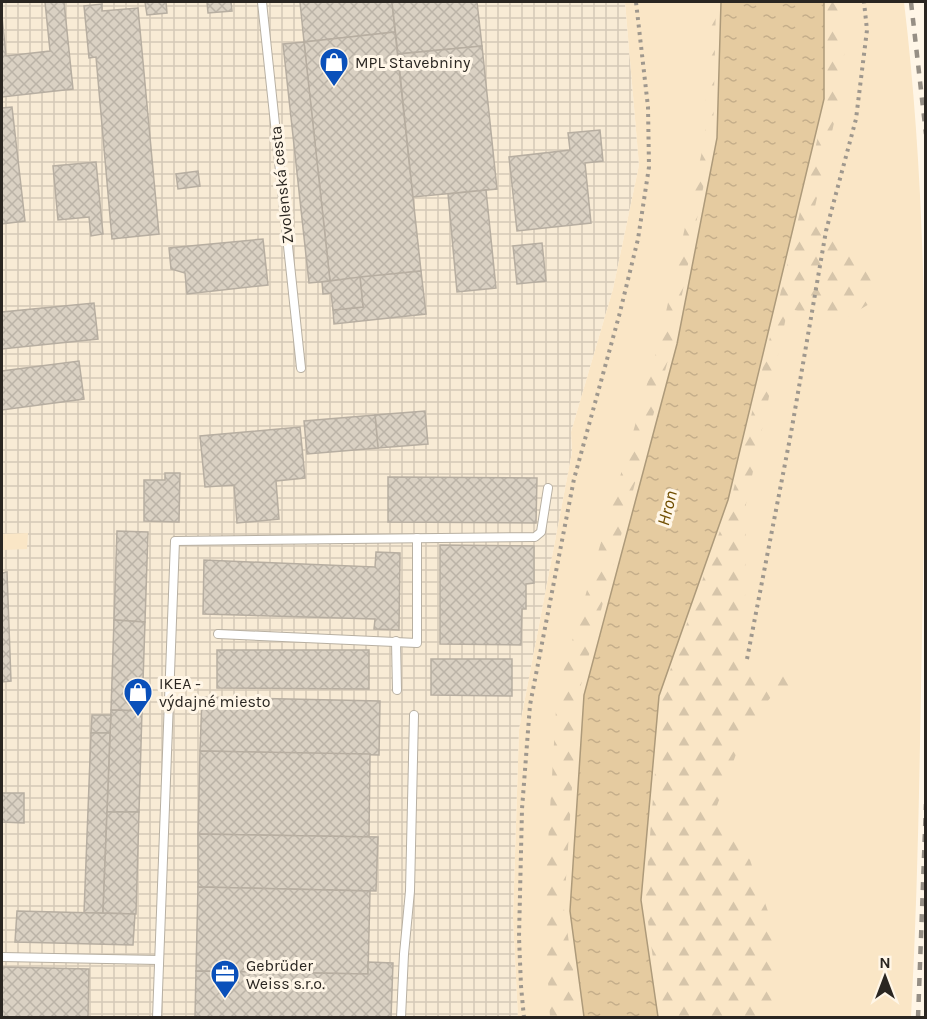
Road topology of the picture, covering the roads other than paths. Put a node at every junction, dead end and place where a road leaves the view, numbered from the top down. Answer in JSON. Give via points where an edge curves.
{"nodes":[{"id":1,"x":262,"y":2,"type":"edge"},
{"id":2,"x":301,"y":368,"type":"dead end"},
{"id":3,"x":548,"y":488,"type":"dead end"},
{"id":4,"x":417,"y":538,"type":"junction"},
{"id":5,"x":218,"y":634,"type":"dead end"},
{"id":6,"x":396,"y":641,"type":"junction"},
{"id":7,"x":397,"y":690,"type":"dead end"},
{"id":8,"x":414,"y":715,"type":"dead end"},
{"id":9,"x":2,"y":957,"type":"edge"},
{"id":10,"x":159,"y":960,"type":"junction"},
{"id":11,"x":157,"y":1017,"type":"edge"},
{"id":12,"x":401,"y":1017,"type":"edge"}],
"edges":[{"from":1,"to":2,"type":"lane","name":"Zvolenská cesta"},
{"from":3,"to":4,"type":"lane","via":[[541,532],[535,537]]},
{"from":4,"to":6,"type":"lane","via":[[417,643]]},
{"from":4,"to":10,"type":"lane","via":[[174,541]]},
{"from":5,"to":6,"type":"lane"},
{"from":6,"to":7,"type":"lane"},
{"from":8,"to":12,"type":"lane","via":[[410,891]]},
{"from":9,"to":10,"type":"lane"},
{"from":10,"to":11,"type":"lane"}]}
